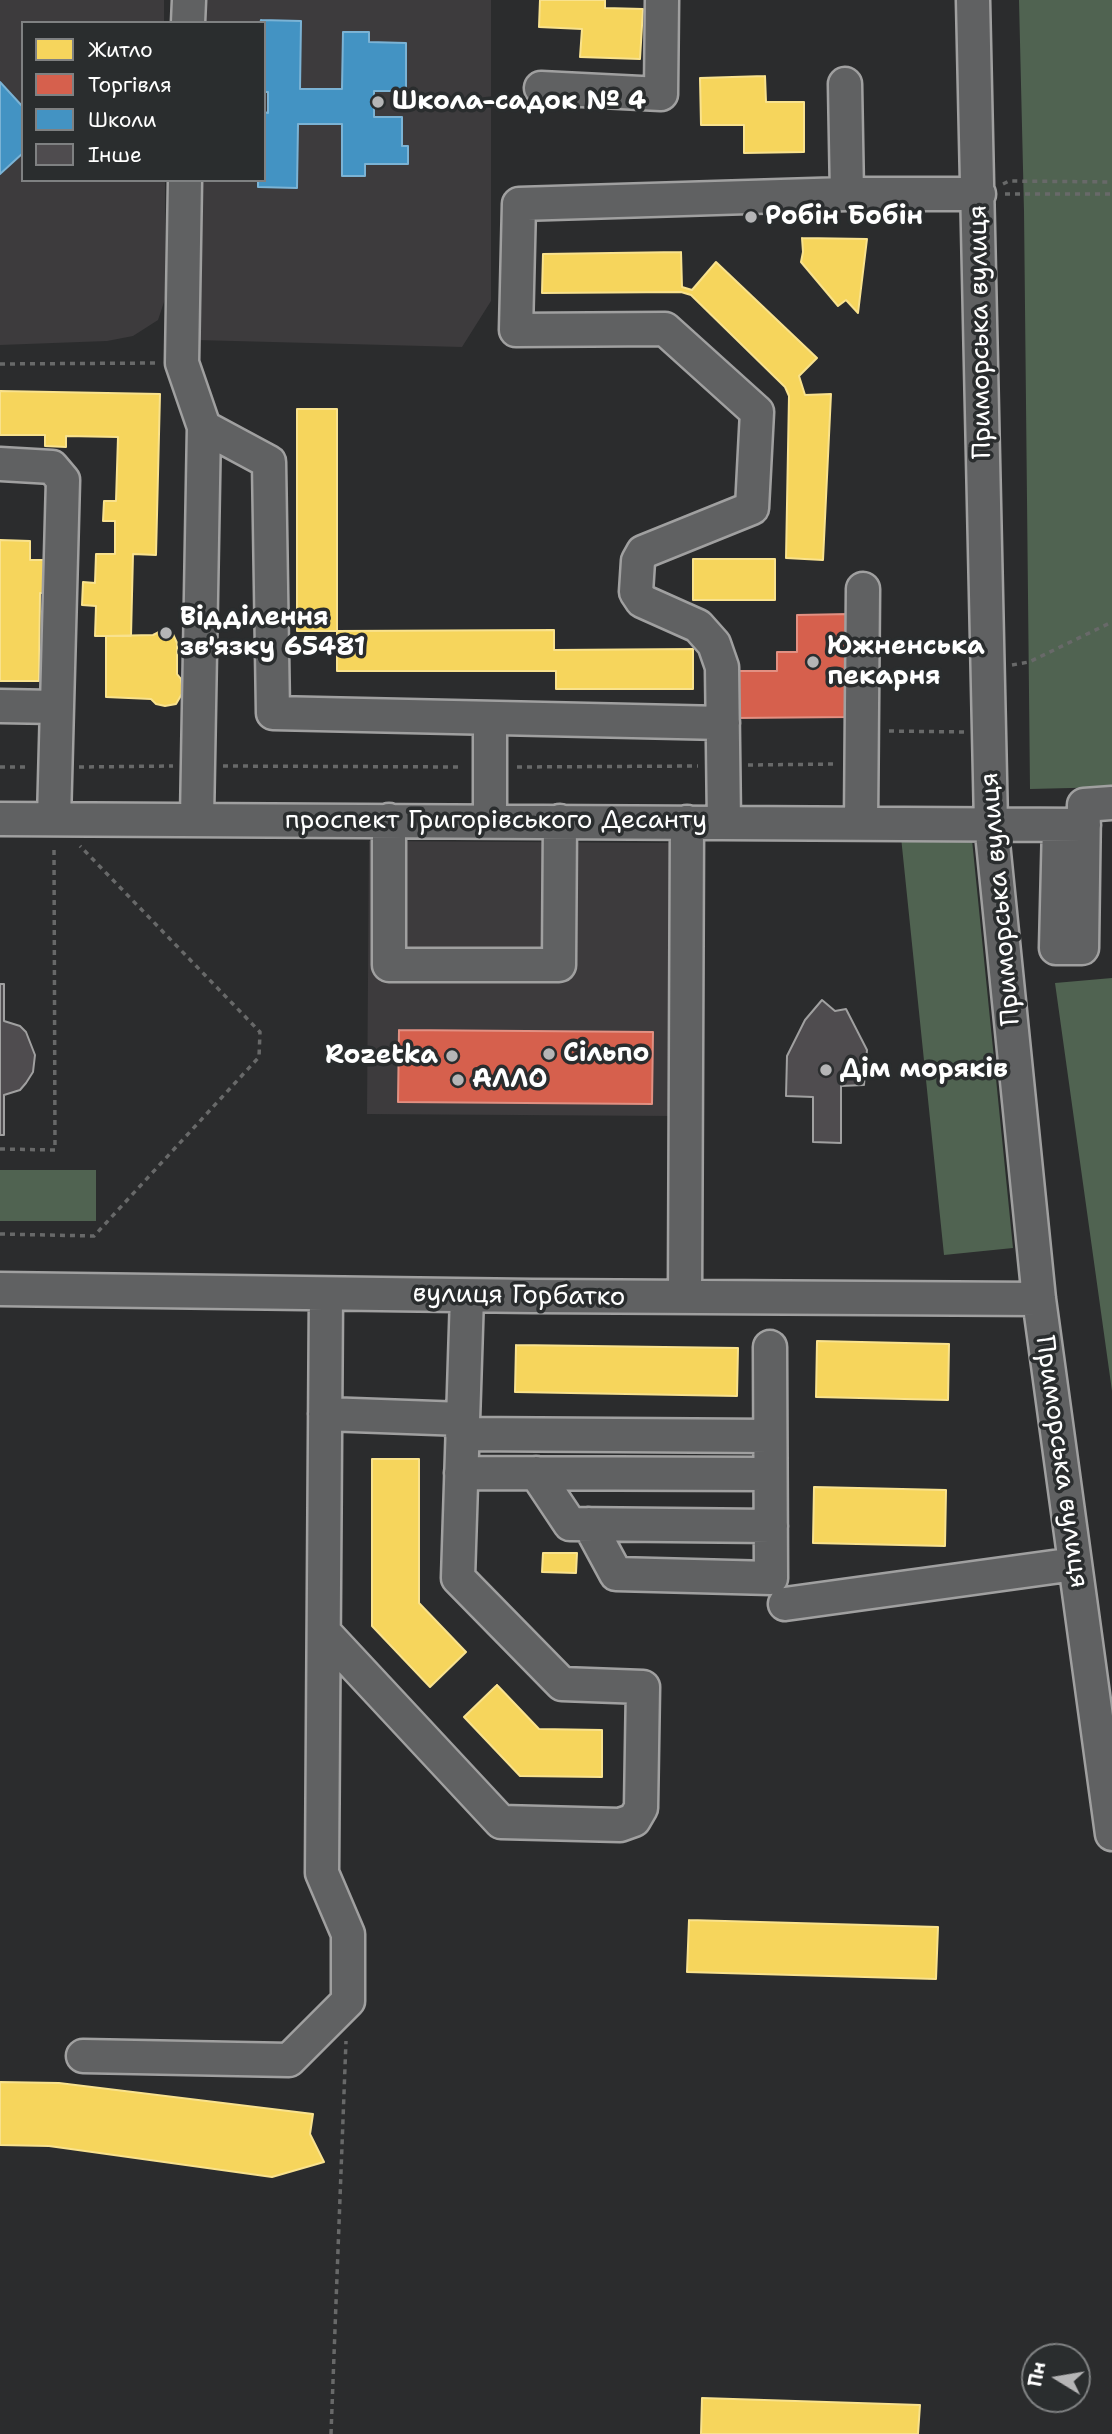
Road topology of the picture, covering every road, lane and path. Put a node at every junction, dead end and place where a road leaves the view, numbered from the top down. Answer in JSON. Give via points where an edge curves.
{"nodes":[{"id":1,"x":188,"y":0,"type":"edge"},
{"id":2,"x":662,"y":0,"type":"edge"},
{"id":3,"x":973,"y":0,"type":"edge"},
{"id":4,"x":188,"y":21,"type":"edge"},
{"id":5,"x":845,"y":85,"type":"dead end"},
{"id":6,"x":541,"y":88,"type":"dead end"},
{"id":7,"x":185,"y":182,"type":"edge"},
{"id":8,"x":1112,"y":182,"type":"edge"},
{"id":9,"x":847,"y":194,"type":"junction"},
{"id":10,"x":979,"y":194,"type":"junction"},
{"id":11,"x":1112,"y":194,"type":"edge"},
{"id":12,"x":182,"y":363,"type":"junction"},
{"id":13,"x":0,"y":364,"type":"edge"},
{"id":14,"x":204,"y":427,"type":"junction"},
{"id":15,"x":0,"y":464,"type":"edge"},
{"id":16,"x":863,"y":589,"type":"dead end"},
{"id":17,"x":1112,"y":622,"type":"edge"},
{"id":18,"x":988,"y":669,"type":"junction"},
{"id":19,"x":0,"y":706,"type":"edge"},
{"id":20,"x":57,"y":706,"type":"junction"},
{"id":21,"x":490,"y":718,"type":"junction"},
{"id":22,"x":723,"y":723,"type":"junction"},
{"id":23,"x":862,"y":731,"type":"junction"},
{"id":24,"x":989,"y":732,"type":"junction"},
{"id":25,"x":862,"y":764,"type":"junction"},
{"id":26,"x":724,"y":765,"type":"junction"},
{"id":27,"x":197,"y":766,"type":"junction"},
{"id":28,"x":0,"y":767,"type":"edge"},
{"id":29,"x":56,"y":767,"type":"junction"},
{"id":30,"x":490,"y":768,"type":"junction"},
{"id":31,"x":1112,"y":803,"type":"edge"},
{"id":32,"x":0,"y":819,"type":"edge"},
{"id":33,"x":54,"y":819,"type":"junction"},
{"id":34,"x":197,"y":819,"type":"junction"},
{"id":35,"x":389,"y":820,"type":"junction"},
{"id":36,"x":490,"y":821,"type":"junction"},
{"id":37,"x":559,"y":821,"type":"junction"},
{"id":38,"x":687,"y":822,"type":"junction"},
{"id":39,"x":724,"y":823,"type":"junction"},
{"id":40,"x":861,"y":823,"type":"junction"},
{"id":41,"x":991,"y":823,"type":"junction"},
{"id":42,"x":0,"y":1149,"type":"edge"},
{"id":43,"x":0,"y":1234,"type":"edge"},
{"id":44,"x":0,"y":1289,"type":"edge"},
{"id":45,"x":326,"y":1294,"type":"junction"},
{"id":46,"x":467,"y":1296,"type":"junction"},
{"id":47,"x":685,"y":1297,"type":"junction"},
{"id":48,"x":1039,"y":1299,"type":"junction"},
{"id":49,"x":770,"y":1347,"type":"dead end"},
{"id":50,"x":325,"y":1415,"type":"junction"},
{"id":51,"x":463,"y":1427,"type":"junction"},
{"id":52,"x":770,"y":1436,"type":"junction"},
{"id":53,"x":461,"y":1472,"type":"junction"},
{"id":54,"x":536,"y":1473,"type":"junction"},
{"id":55,"x":771,"y":1474,"type":"junction"},
{"id":56,"x":589,"y":1524,"type":"junction"},
{"id":57,"x":771,"y":1526,"type":"junction"},
{"id":58,"x":1075,"y":1564,"type":"junction"},
{"id":59,"x":785,"y":1604,"type":"dead end"},
{"id":60,"x":324,"y":1632,"type":"junction"},
{"id":61,"x":1112,"y":1834,"type":"edge"},
{"id":62,"x":348,"y":2001,"type":"junction"},
{"id":63,"x":83,"y":2056,"type":"dead end"},
{"id":64,"x":331,"y":2434,"type":"edge"}],
"edges":[{"from":1,"to":4,"type":"street"},
{"from":2,"to":6,"type":"street","via":[[661,94]]},
{"from":3,"to":10,"type":"street","name":"Приморська вулиця"},
{"from":5,"to":9,"type":"street"},
{"from":7,"to":12,"type":"street"},
{"from":8,"to":10,"type":"path","via":[[1009,181]]},
{"from":9,"to":10,"type":"street"},
{"from":9,"to":22,"type":"street","via":[[519,204],[516,330],[665,329],[757,412],[752,508],[643,552],[638,561],[636,592],[642,601],[698,626],[714,644],[722,667]]},
{"from":10,"to":11,"type":"path"},
{"from":10,"to":18,"type":"street","name":"Приморська вулиця"},
{"from":12,"to":13,"type":"path"},
{"from":12,"to":14,"type":"street"},
{"from":14,"to":21,"type":"street","via":[[269,463],[273,713]]},
{"from":14,"to":27,"type":"street"},
{"from":15,"to":20,"type":"street","via":[[52,467],[63,480]]},
{"from":16,"to":23,"type":"street"},
{"from":17,"to":18,"type":"path","via":[[1029,662]]},
{"from":18,"to":24,"type":"street","name":"Приморська вулиця"},
{"from":19,"to":20,"type":"street"},
{"from":20,"to":29,"type":"street"},
{"from":21,"to":22,"type":"street"},
{"from":21,"to":30,"type":"street"},
{"from":22,"to":26,"type":"street"},
{"from":23,"to":24,"type":"path"},
{"from":23,"to":25,"type":"street"},
{"from":24,"to":41,"type":"street","name":"Приморська вулиця"},
{"from":25,"to":26,"type":"path"},
{"from":25,"to":40,"type":"street"},
{"from":26,"to":30,"type":"path"},
{"from":26,"to":39,"type":"street"},
{"from":27,"to":29,"type":"path"},
{"from":27,"to":30,"type":"path"},
{"from":27,"to":34,"type":"street"},
{"from":28,"to":29,"type":"path"},
{"from":29,"to":33,"type":"street"},
{"from":30,"to":36,"type":"street"},
{"from":31,"to":41,"type":"street","name":"проспект Григорівського Десанту","via":[[1084,805],[1071,825]]},
{"from":32,"to":33,"type":"street","name":"проспект Григорівського Десанту"},
{"from":33,"to":34,"type":"street","name":"проспект Григорівського Десанту"},
{"from":33,"to":42,"type":"path","via":[[55,1150]]},
{"from":33,"to":43,"type":"path","via":[[260,1031],[259,1057],[94,1236]]},
{"from":34,"to":35,"type":"street","name":"проспект Григорівського Десанту"},
{"from":35,"to":36,"type":"street","name":"проспект Григорівського Десанту"},
{"from":35,"to":37,"type":"street","via":[[389,965],[559,965]]},
{"from":36,"to":37,"type":"street","name":"проспект Григорівського Десанту"},
{"from":37,"to":38,"type":"street","name":"проспект Григорівського Десанту"},
{"from":38,"to":39,"type":"street","name":"проспект Григорівського Десанту"},
{"from":38,"to":47,"type":"street"},
{"from":39,"to":40,"type":"street","name":"проспект Григорівського Десанту"},
{"from":40,"to":41,"type":"street","name":"проспект Григорівського Десанту"},
{"from":41,"to":48,"type":"street","name":"Приморська вулиця"},
{"from":44,"to":45,"type":"street","name":"вулиця Горбатко"},
{"from":45,"to":46,"type":"street","name":"вулиця Горбатко"},
{"from":45,"to":50,"type":"street"},
{"from":46,"to":47,"type":"street","name":"вулиця Горбатко"},
{"from":46,"to":51,"type":"street"},
{"from":47,"to":48,"type":"street","name":"вулиця Горбатко"},
{"from":48,"to":58,"type":"street","name":"Приморська вулиця"},
{"from":49,"to":52,"type":"street"},
{"from":50,"to":51,"type":"street"},
{"from":50,"to":60,"type":"street"},
{"from":51,"to":52,"type":"street"},
{"from":51,"to":53,"type":"street"},
{"from":52,"to":55,"type":"street"},
{"from":53,"to":54,"type":"street"},
{"from":53,"to":60,"type":"street","via":[[458,1578],[562,1684],[643,1687],[641,1808],[634,1820],[620,1825],[501,1822]]},
{"from":54,"to":55,"type":"street"},
{"from":54,"to":56,"type":"street","via":[[570,1524]]},
{"from":55,"to":57,"type":"street"},
{"from":56,"to":57,"type":"street"},
{"from":56,"to":57,"type":"street","via":[[616,1574],[771,1578]]},
{"from":58,"to":59,"type":"street"},
{"from":58,"to":61,"type":"street","name":"Приморська вулиця"},
{"from":60,"to":62,"type":"street","via":[[322,1873],[348,1934]]},
{"from":62,"to":63,"type":"street","via":[[289,2060]]},
{"from":62,"to":64,"type":"path"}]}
